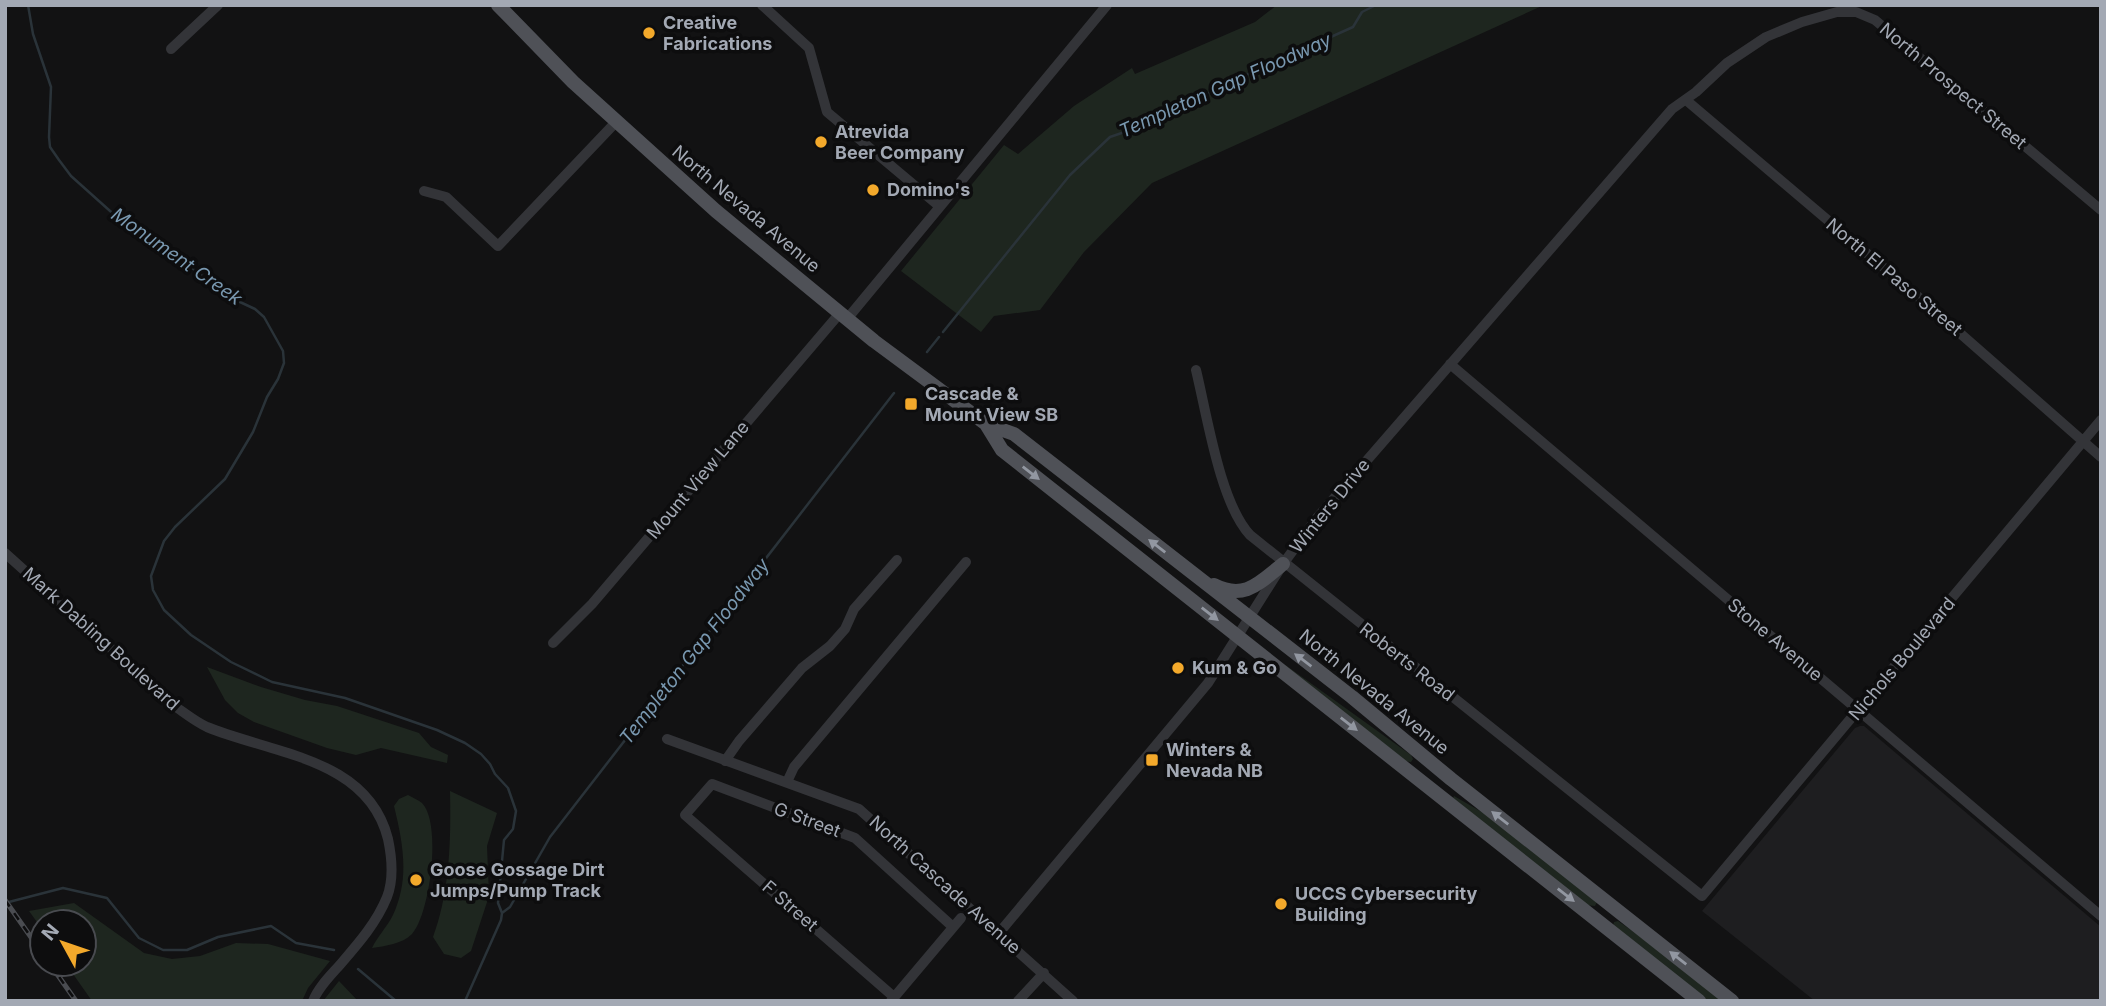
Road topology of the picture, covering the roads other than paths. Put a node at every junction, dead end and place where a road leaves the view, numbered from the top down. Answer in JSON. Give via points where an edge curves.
{"nodes":[{"id":1,"x":218,"y":5,"type":"edge"},
{"id":2,"x":498,"y":5,"type":"edge"},
{"id":3,"x":762,"y":5,"type":"edge"},
{"id":4,"x":1107,"y":5,"type":"edge"},
{"id":5,"x":171,"y":49,"type":"dead end"},
{"id":6,"x":1686,"y":100,"type":"junction"},
{"id":7,"x":616,"y":122,"type":"junction"},
{"id":8,"x":424,"y":191,"type":"dead end"},
{"id":9,"x":939,"y":206,"type":"junction"},
{"id":10,"x":2101,"y":210,"type":"edge"},
{"id":11,"x":843,"y":316,"type":"junction"},
{"id":12,"x":1450,"y":364,"type":"junction"},
{"id":13,"x":1196,"y":370,"type":"dead end"},
{"id":14,"x":2101,"y":420,"type":"edge"},
{"id":15,"x":986,"y":424,"type":"junction"},
{"id":16,"x":2083,"y":441,"type":"junction"},
{"id":17,"x":2101,"y":457,"type":"edge"},
{"id":18,"x":5,"y":553,"type":"edge"},
{"id":19,"x":897,"y":560,"type":"dead end"},
{"id":20,"x":966,"y":562,"type":"dead end"},
{"id":21,"x":1283,"y":564,"type":"junction"},
{"id":22,"x":1189,"y":572,"type":"junction"},
{"id":23,"x":1250,"y":619,"type":"junction"},
{"id":24,"x":1238,"y":636,"type":"junction"},
{"id":25,"x":553,"y":643,"type":"dead end"},
{"id":26,"x":1858,"y":711,"type":"junction"},
{"id":27,"x":667,"y":739,"type":"dead end"},
{"id":28,"x":725,"y":761,"type":"junction"},
{"id":29,"x":1451,"y":779,"type":"junction"},
{"id":30,"x":787,"y":782,"type":"junction"},
{"id":31,"x":1438,"y":795,"type":"junction"},
{"id":32,"x":685,"y":815,"type":"joint"},
{"id":33,"x":1702,"y":896,"type":"joint"},
{"id":34,"x":1611,"y":905,"type":"junction"},
{"id":35,"x":2101,"y":916,"type":"edge"},
{"id":36,"x":962,"y":917,"type":"junction"},
{"id":37,"x":1598,"y":921,"type":"junction"},
{"id":38,"x":999,"y":933,"type":"junction"},
{"id":39,"x":1044,"y":973,"type":"junction"},
{"id":40,"x":1022,"y":997,"type":"edge"},
{"id":41,"x":893,"y":999,"type":"edge"},
{"id":42,"x":313,"y":1001,"type":"edge"},
{"id":43,"x":1035,"y":1001,"type":"edge"},
{"id":44,"x":1073,"y":1001,"type":"edge"},
{"id":45,"x":1699,"y":1001,"type":"edge"},
{"id":46,"x":1732,"y":1001,"type":"edge"}],
"edges":[{"from":1,"to":5,"type":"street"},
{"from":2,"to":7,"type":"main road","name":"North Nevada Avenue"},
{"from":3,"to":9,"type":"street","via":[[809,48],[827,112]]},
{"from":4,"to":9,"type":"street","name":"Mount View Lane"},
{"from":6,"to":10,"type":"street","name":"North Prospect Street","via":[[1727,63],[1766,37],[1820,16],[1856,12],[1875,20]]},
{"from":6,"to":12,"type":"street","name":"Winters Drive","via":[[1659,121]]},
{"from":6,"to":16,"type":"street","name":"North El Paso Street"},
{"from":7,"to":8,"type":"street","via":[[498,246],[446,197]]},
{"from":7,"to":11,"type":"main road","name":"North Nevada Avenue"},
{"from":9,"to":11,"type":"street","name":"Mount View Lane"},
{"from":11,"to":15,"type":"main road","name":"North Nevada Avenue"},
{"from":11,"to":25,"type":"street","name":"Mount View Lane"},
{"from":12,"to":21,"type":"street","name":"Winters Drive","via":[[1316,519]]},
{"from":12,"to":26,"type":"street","name":"Stone Avenue"},
{"from":13,"to":21,"type":"street","name":"Roberts Road","via":[[1232,510],[1243,528]]},
{"from":14,"to":16,"type":"street","name":"Nichols Boulevard"},
{"from":22,"to":15,"type":"main road","name":"North Nevada Avenue","one_way":true,"via":[[1014,434]]},
{"from":15,"to":24,"type":"main road","name":"North Nevada Avenue","one_way":true,"via":[[1002,450]]},
{"from":16,"to":17,"type":"street","name":"North El Paso Street"},
{"from":16,"to":26,"type":"street","name":"Nichols Boulevard"},
{"from":18,"to":42,"type":"street","name":"Mark Dabling Boulevard","via":[[176,707],[205,726],[333,770],[372,803],[390,848],[388,894],[365,936]]},
{"from":19,"to":28,"type":"street","via":[[854,609],[845,629],[802,668]]},
{"from":20,"to":30,"type":"street","via":[[794,767]]},
{"from":21,"to":22,"type":"main road","via":[[1241,592]]},
{"from":21,"to":23,"type":"street","name":"Winters Drive"},
{"from":21,"to":33,"type":"street","name":"Roberts Road"},
{"from":22,"to":23,"type":"main road","name":"North Nevada Avenue"},
{"from":23,"to":24,"type":"street","name":"Winters Drive"},
{"from":29,"to":23,"type":"main road","name":"North Nevada Avenue","one_way":true},
{"from":24,"to":31,"type":"main road","name":"North Nevada Avenue","one_way":true},
{"from":24,"to":38,"type":"street","name":"Winters Drive","via":[[1194,701]]},
{"from":26,"to":33,"type":"street","name":"Nichols Boulevard"},
{"from":26,"to":35,"type":"street","name":"Stone Avenue"},
{"from":27,"to":28,"type":"street","name":"North Cascade Avenue"},
{"from":28,"to":30,"type":"street","name":"North Cascade Avenue"},
{"from":29,"to":31,"type":"street"},
{"from":34,"to":29,"type":"main road","name":"North Nevada Avenue","one_way":true},
{"from":30,"to":36,"type":"street","name":"North Cascade Avenue","via":[[863,812]]},
{"from":31,"to":37,"type":"main road","name":"North Nevada Avenue","one_way":true},
{"from":32,"to":36,"type":"street","name":"G Street","via":[[712,784],[855,838]]},
{"from":32,"to":41,"type":"street","name":"F Street"},
{"from":34,"to":37,"type":"street"},
{"from":46,"to":34,"type":"main road","name":"North Nevada Avenue","one_way":true},
{"from":36,"to":38,"type":"street","name":"North Cascade Avenue"},
{"from":36,"to":41,"type":"street"},
{"from":37,"to":45,"type":"main road","name":"North Nevada Avenue"},
{"from":38,"to":39,"type":"street","name":"North Cascade Avenue"},
{"from":39,"to":40,"type":"street"},
{"from":39,"to":44,"type":"street","name":"North Cascade Avenue"},
{"from":40,"to":43,"type":"street"}]}
